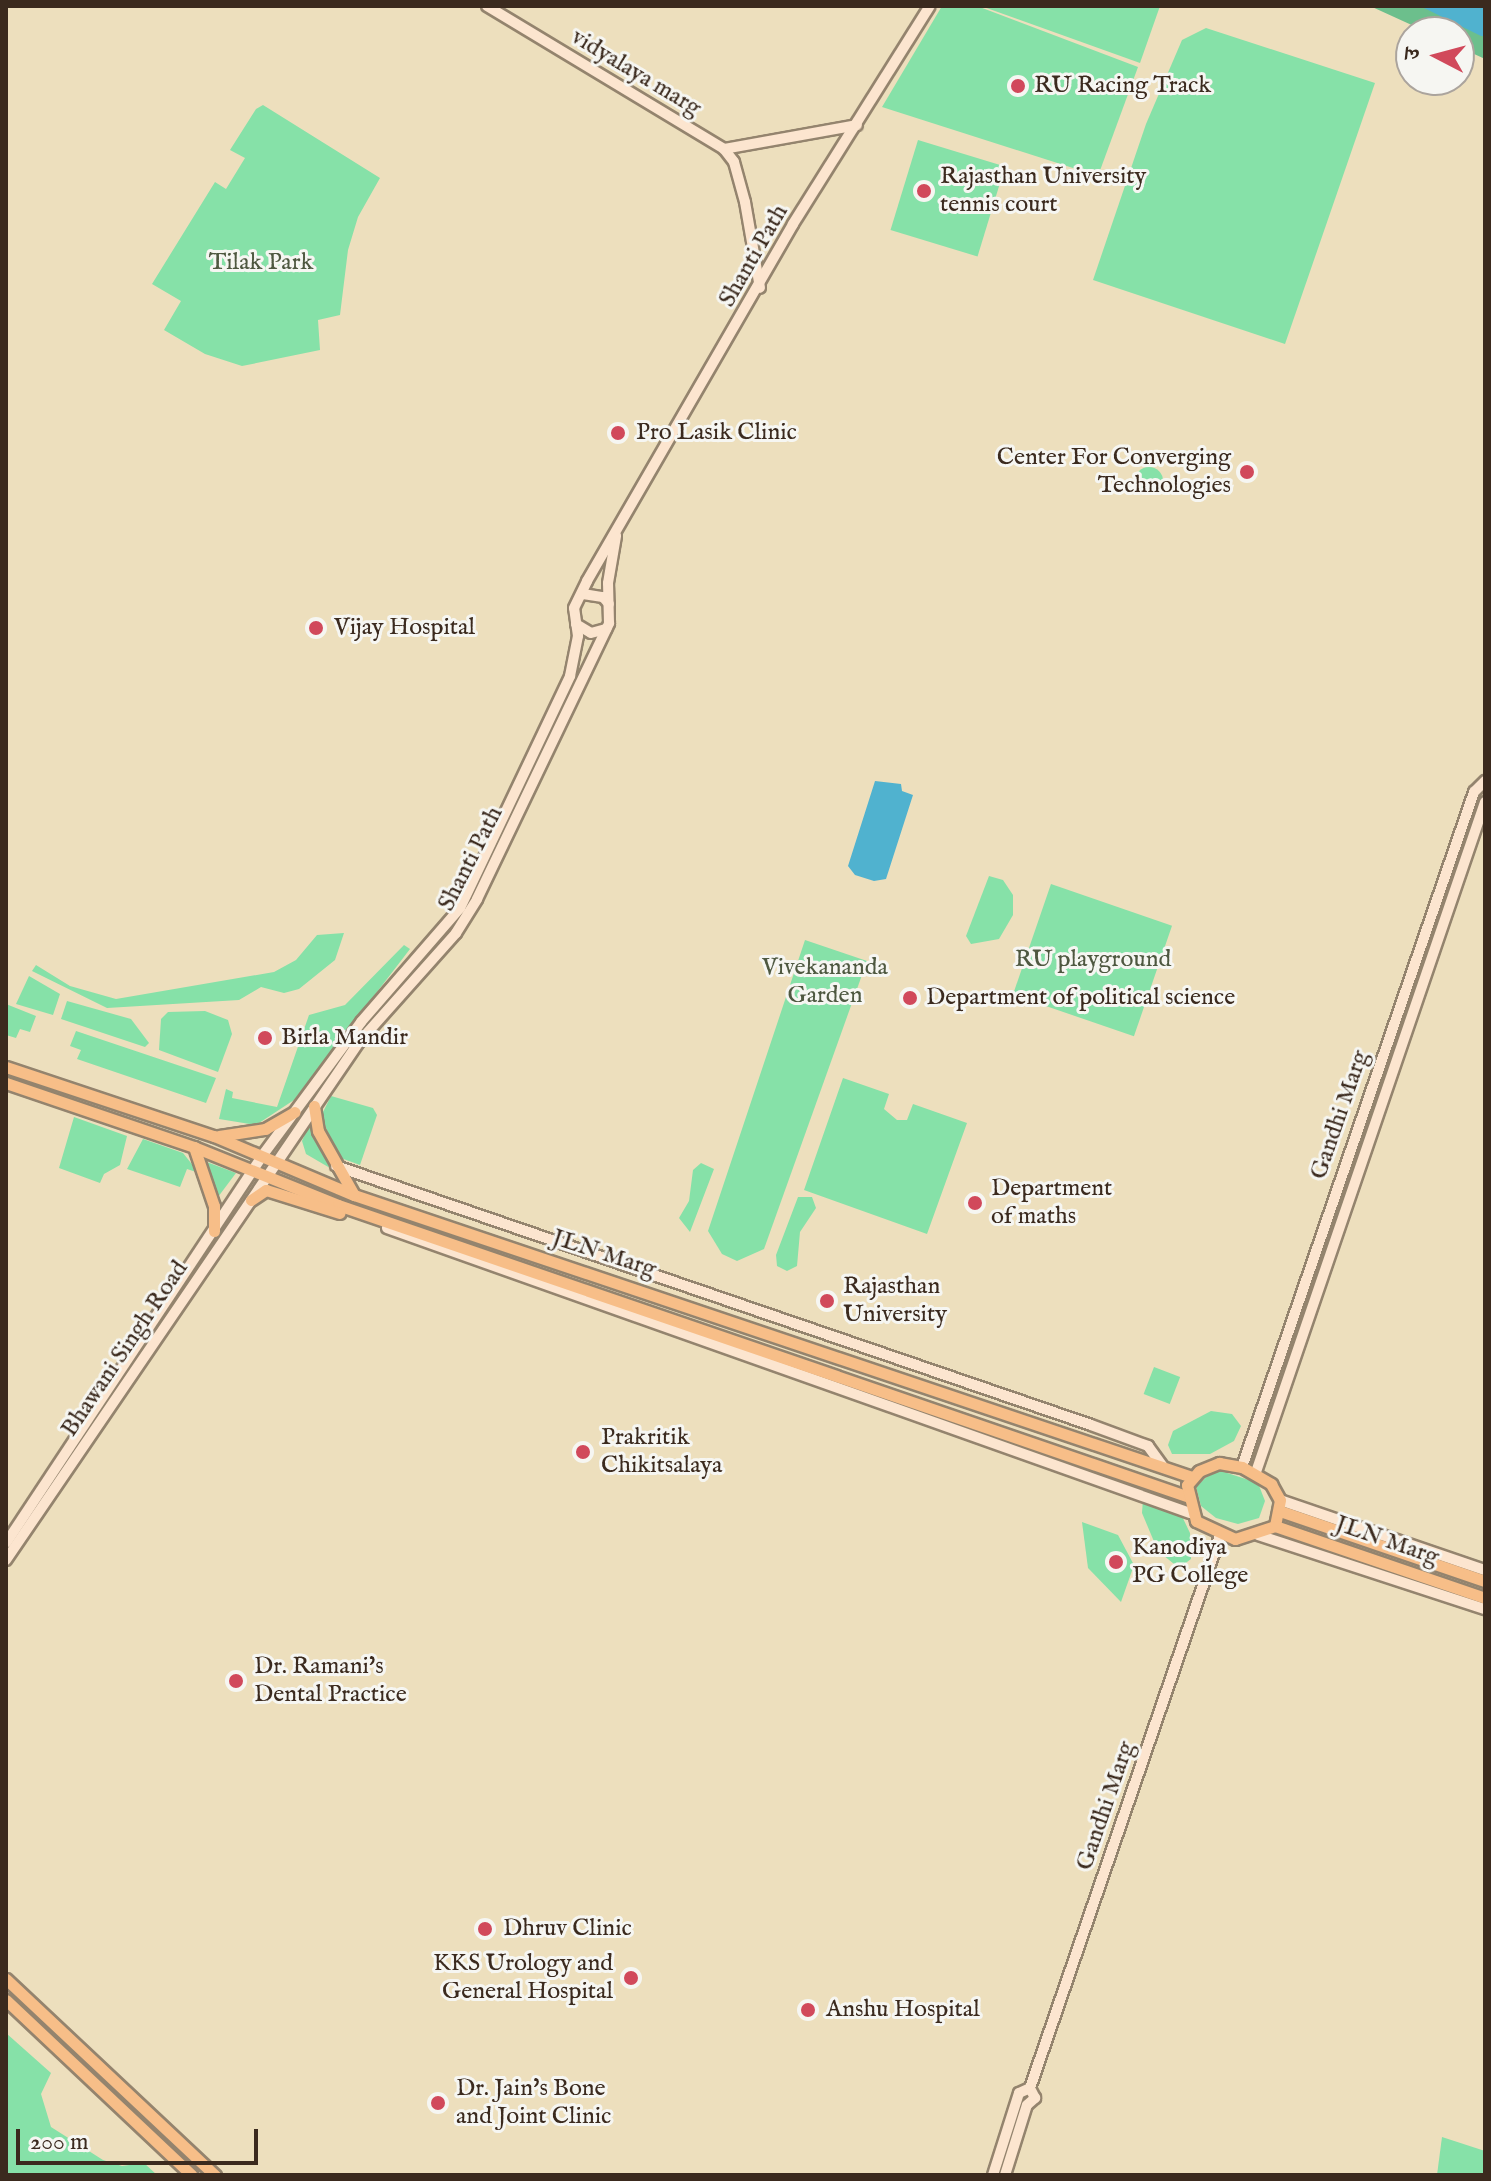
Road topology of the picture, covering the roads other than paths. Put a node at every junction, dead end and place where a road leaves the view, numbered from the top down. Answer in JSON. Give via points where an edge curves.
{"nodes":[{"id":1,"x":487,"y":6,"type":"edge"},
{"id":2,"x":930,"y":6,"type":"edge"},
{"id":3,"x":857,"y":125,"type":"junction"},
{"id":4,"x":724,"y":149,"type":"junction"},
{"id":5,"x":760,"y":288,"type":"junction"},
{"id":6,"x":618,"y":530,"type":"junction"},
{"id":7,"x":583,"y":594,"type":"junction"},
{"id":8,"x":609,"y":604,"type":"junction"},
{"id":9,"x":575,"y":623,"type":"junction"},
{"id":10,"x":606,"y":629,"type":"junction"},
{"id":11,"x":1485,"y":781,"type":"edge"},
{"id":12,"x":1485,"y":802,"type":"edge"},
{"id":13,"x":6,"y":1067,"type":"edge"},
{"id":14,"x":6,"y":1083,"type":"edge"},
{"id":15,"x":314,"y":1106,"type":"junction"},
{"id":16,"x":294,"y":1112,"type":"junction"},
{"id":17,"x":214,"y":1136,"type":"junction"},
{"id":18,"x":194,"y":1147,"type":"junction"},
{"id":19,"x":262,"y":1156,"type":"junction"},
{"id":20,"x":279,"y":1161,"type":"junction"},
{"id":21,"x":336,"y":1166,"type":"junction"},
{"id":22,"x":253,"y":1170,"type":"junction"},
{"id":23,"x":270,"y":1175,"type":"junction"},
{"id":24,"x":354,"y":1195,"type":"junction"},
{"id":25,"x":251,"y":1200,"type":"junction"},
{"id":26,"x":389,"y":1226,"type":"junction"},
{"id":27,"x":214,"y":1231,"type":"junction"},
{"id":28,"x":1163,"y":1467,"type":"junction"},
{"id":29,"x":1242,"y":1467,"type":"junction"},
{"id":30,"x":1256,"y":1472,"type":"junction"},
{"id":31,"x":1192,"y":1477,"type":"junction"},
{"id":32,"x":1186,"y":1496,"type":"junction"},
{"id":33,"x":1280,"y":1506,"type":"junction"},
{"id":34,"x":1190,"y":1513,"type":"junction"},
{"id":35,"x":1275,"y":1526,"type":"junction"},
{"id":36,"x":1258,"y":1535,"type":"junction"},
{"id":37,"x":1220,"y":1536,"type":"junction"},
{"id":38,"x":6,"y":1543,"type":"edge"},
{"id":39,"x":6,"y":1560,"type":"edge"},
{"id":40,"x":1485,"y":1570,"type":"edge"},
{"id":41,"x":1485,"y":1581,"type":"edge"},
{"id":42,"x":1485,"y":1598,"type":"edge"},
{"id":43,"x":1485,"y":1609,"type":"edge"},
{"id":44,"x":6,"y":1979,"type":"edge"},
{"id":45,"x":6,"y":2000,"type":"edge"},
{"id":46,"x":1023,"y":2102,"type":"junction"},
{"id":47,"x":192,"y":2175,"type":"edge"},
{"id":48,"x":215,"y":2175,"type":"edge"},
{"id":49,"x":993,"y":2175,"type":"edge"},
{"id":50,"x":1005,"y":2175,"type":"edge"}],
"edges":[{"from":1,"to":4,"type":"main road","name":"vidyalaya marg"},
{"from":2,"to":3,"type":"main road","name":"Shanti Path"},
{"from":3,"to":4,"type":"main road"},
{"from":3,"to":5,"type":"main road","name":"Shanti Path","via":[[793,224]]},
{"from":4,"to":5,"type":"main road","via":[[734,162],[745,202]]},
{"from":5,"to":6,"type":"main road","name":"Shanti Path"},
{"from":6,"to":7,"type":"main road","name":"Shanti Path"},
{"from":6,"to":8,"type":"main road"},
{"from":7,"to":8,"type":"main road","via":[[603,597]]},
{"from":7,"to":9,"type":"main road","via":[[574,608]]},
{"from":8,"to":10,"type":"main road"},
{"from":9,"to":10,"type":"main road","via":[[591,633]]},
{"from":9,"to":16,"type":"main road","name":"Bhawani Singh Road","via":[[577,653],[570,676],[460,908],[361,1022]]},
{"from":10,"to":15,"type":"main road","name":"Shanti Path","via":[[463,922],[359,1042]]},
{"from":11,"to":29,"type":"main road","name":"Gandhi Marg","via":[[1474,792]]},
{"from":12,"to":30,"type":"main road","name":"Gandhi Marg"},
{"from":13,"to":17,"type":"main road","name":"JLN Marg"},
{"from":14,"to":18,"type":"main road","name":"JLN Marg"},
{"from":15,"to":20,"type":"main road","name":"Shanti Path"},
{"from":15,"to":21,"type":"main road","via":[[318,1131]]},
{"from":16,"to":17,"type":"main road","via":[[246,1135]]},
{"from":16,"to":19,"type":"main road","name":"Bhawani Singh Road"},
{"from":17,"to":19,"type":"main road","name":"JLN Marg"},
{"from":18,"to":22,"type":"main road","name":"JLN Marg"},
{"from":18,"to":27,"type":"main road","via":[[214,1206]]},
{"from":19,"to":20,"type":"main road","name":"JLN Marg"},
{"from":19,"to":22,"type":"main road","name":"Bhawani Singh Road"},
{"from":20,"to":23,"type":"main road","name":"Bhawani Singh Road"},
{"from":20,"to":24,"type":"main road","name":"JLN Marg"},
{"from":21,"to":24,"type":"main road"},
{"from":21,"to":28,"type":"main road","via":[[1091,1425],[1148,1446]]},
{"from":22,"to":23,"type":"main road","name":"JLN Marg"},
{"from":22,"to":27,"type":"main road","name":"Bhawani Singh Road"},
{"from":23,"to":25,"type":"main road","name":"Bhawani Singh Road"},
{"from":23,"to":26,"type":"main road","name":"JLN Marg"},
{"from":24,"to":28,"type":"main road","name":"JLN Marg"},
{"from":25,"to":26,"type":"main road","via":[[266,1190]]},
{"from":25,"to":39,"type":"main road","name":"Bhawani Singh Road"},
{"from":26,"to":32,"type":"main road","name":"JLN Marg"},
{"from":26,"to":34,"type":"main road"},
{"from":27,"to":38,"type":"main road","name":"Bhawani Singh Road"},
{"from":28,"to":31,"type":"main road","name":"JLN Marg"},
{"from":29,"to":30,"type":"main road"},
{"from":29,"to":31,"type":"main road","via":[[1219,1463]]},
{"from":30,"to":33,"type":"main road"},
{"from":31,"to":32,"type":"main road"},
{"from":32,"to":34,"type":"main road"},
{"from":33,"to":35,"type":"main road"},
{"from":33,"to":40,"type":"main road"},
{"from":33,"to":41,"type":"main road","name":"JLN Marg"},
{"from":34,"to":37,"type":"main road"},
{"from":35,"to":36,"type":"main road"},
{"from":35,"to":42,"type":"main road","name":"JLN Marg"},
{"from":36,"to":37,"type":"main road"},
{"from":36,"to":43,"type":"main road"},
{"from":37,"to":46,"type":"main road","name":"Gandhi Marg","via":[[1030,2088],[1035,2098]]},
{"from":44,"to":48,"type":"main road"},
{"from":45,"to":47,"type":"main road"},
{"from":46,"to":49,"type":"main road"},
{"from":46,"to":50,"type":"main road"}]}
